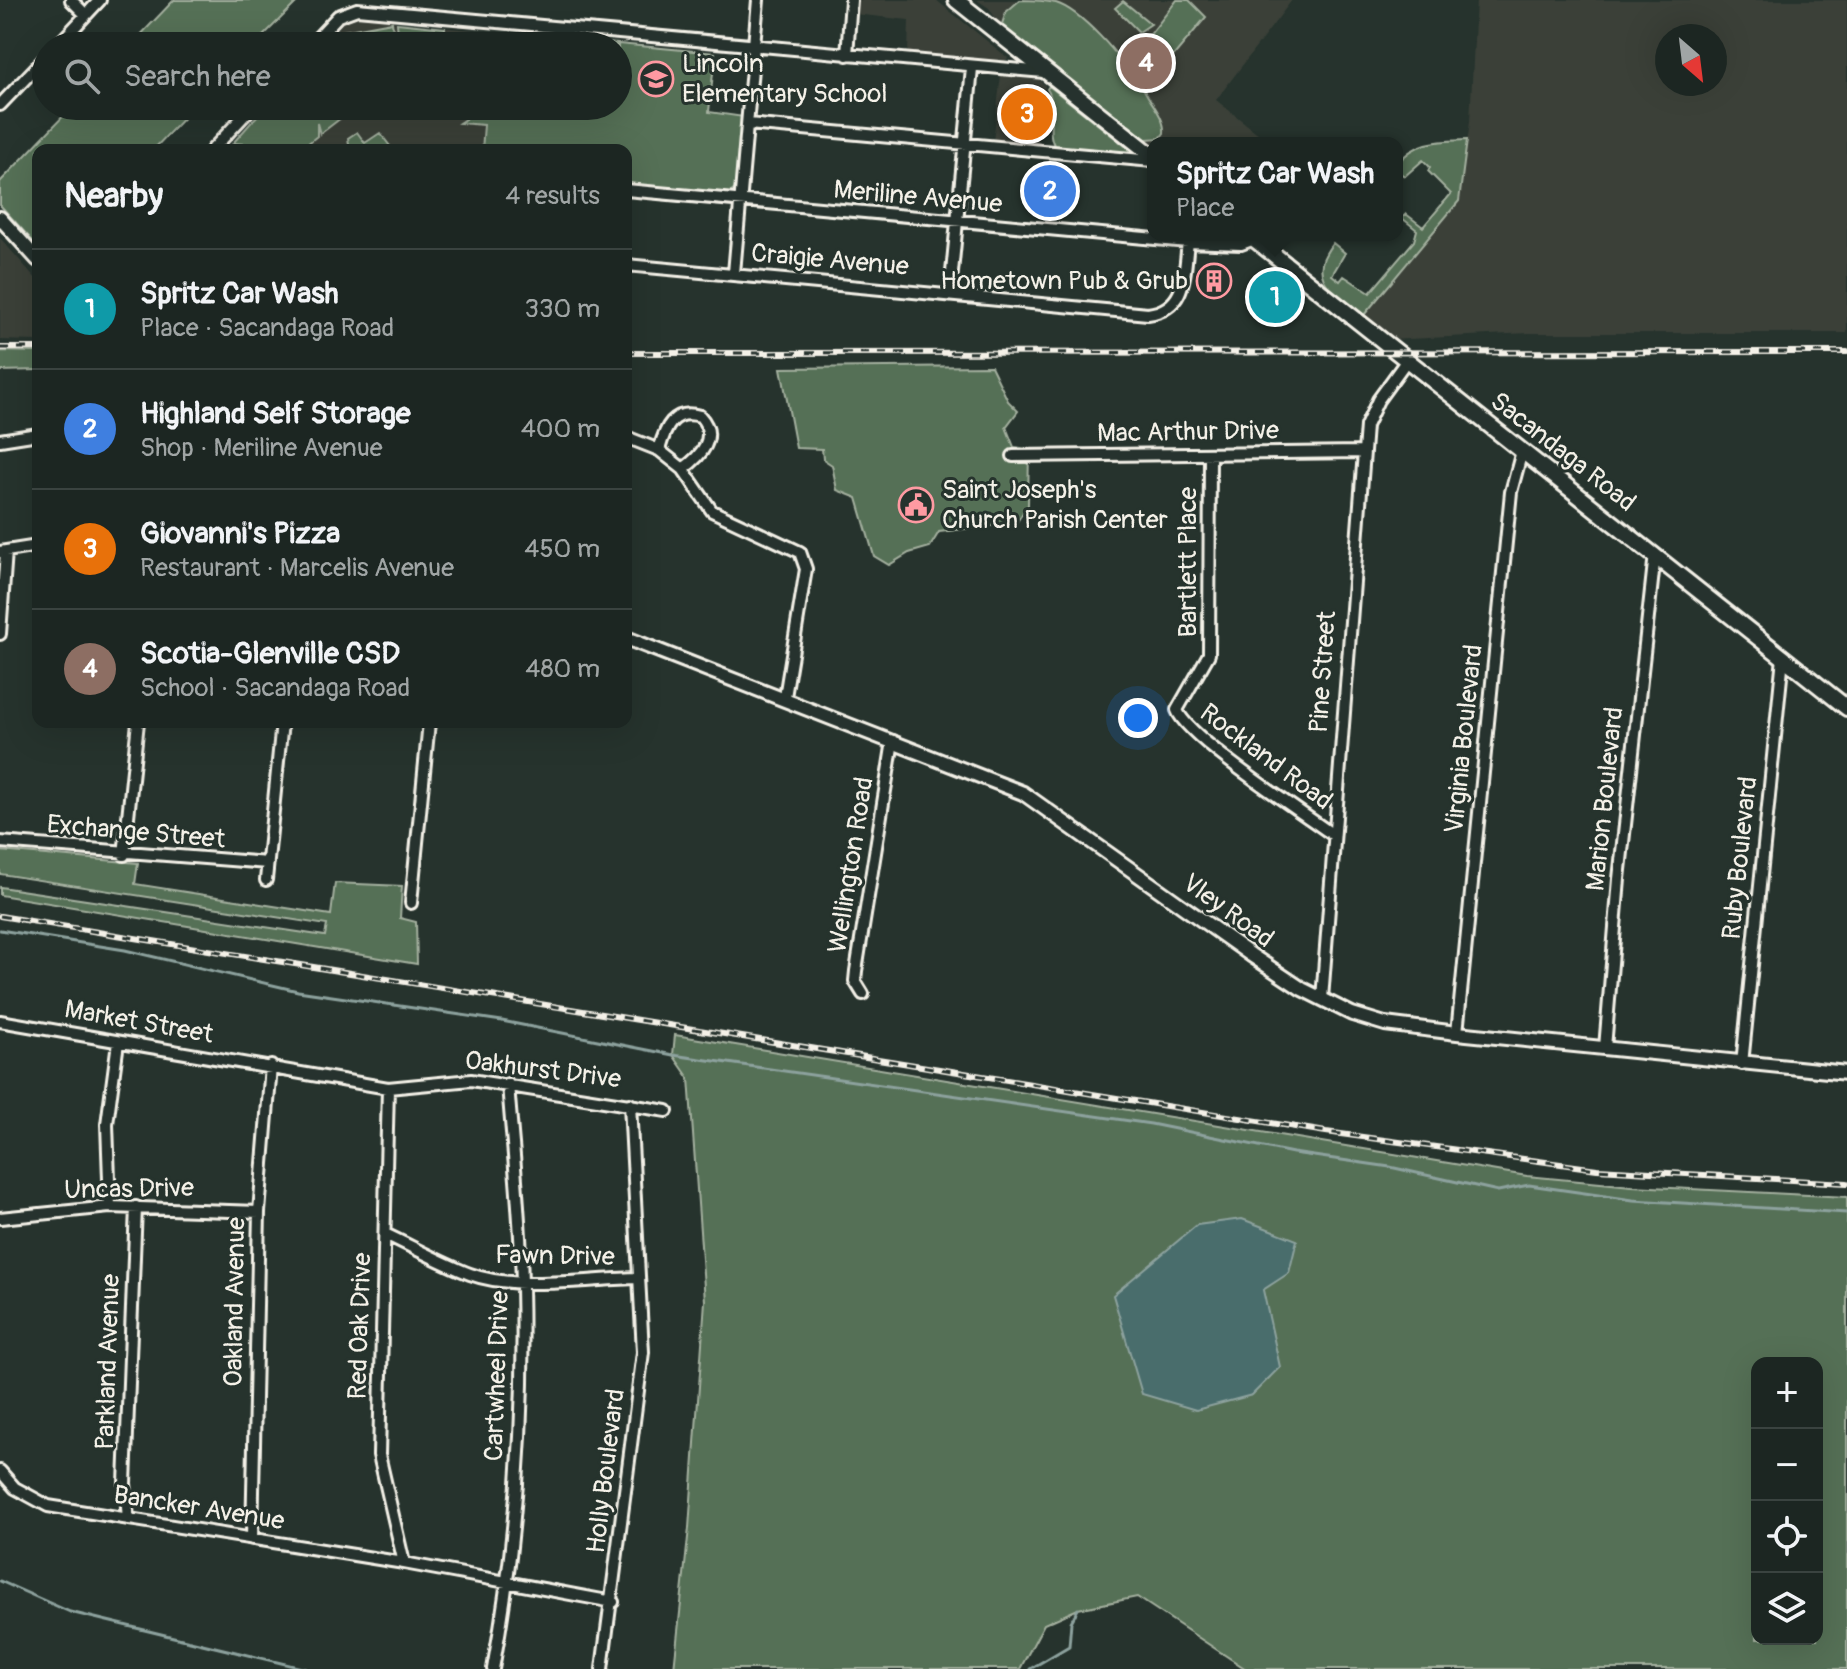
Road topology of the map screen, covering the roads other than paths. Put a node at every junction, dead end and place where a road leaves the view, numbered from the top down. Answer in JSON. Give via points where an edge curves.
{"nodes":[{"id":1,"x":71,"y":0,"type":"edge"},
{"id":2,"x":100,"y":0,"type":"edge"},
{"id":3,"x":758,"y":0,"type":"edge"},
{"id":4,"x":851,"y":0,"type":"edge"},
{"id":5,"x":956,"y":0,"type":"edge"},
{"id":6,"x":86,"y":15,"type":"junction"},
{"id":7,"x":70,"y":32,"type":"edge"},
{"id":8,"x":324,"y":32,"type":"edge"},
{"id":9,"x":600,"y":32,"type":"edge"},
{"id":10,"x":632,"y":35,"type":"edge"},
{"id":11,"x":755,"y":47,"type":"junction"},
{"id":12,"x":847,"y":55,"type":"junction"},
{"id":13,"x":972,"y":68,"type":"junction"},
{"id":14,"x":32,"y":72,"type":"edge"},
{"id":15,"x":1044,"y":72,"type":"junction"},
{"id":16,"x":0,"y":105,"type":"edge"},
{"id":17,"x":240,"y":120,"type":"edge"},
{"id":18,"x":748,"y":124,"type":"junction"},
{"id":19,"x":218,"y":144,"type":"edge"},
{"id":20,"x":963,"y":145,"type":"junction"},
{"id":21,"x":1147,"y":153,"type":"edge"},
{"id":22,"x":1147,"y":158,"type":"edge"},
{"id":23,"x":632,"y":191,"type":"edge"},
{"id":24,"x":740,"y":202,"type":"junction"},
{"id":25,"x":0,"y":218,"type":"edge"},
{"id":26,"x":955,"y":222,"type":"junction"},
{"id":27,"x":1147,"y":238,"type":"edge"},
{"id":28,"x":1176,"y":241,"type":"edge"},
{"id":29,"x":1246,"y":241,"type":"edge"},
{"id":30,"x":1257,"y":241,"type":"edge"},
{"id":31,"x":1188,"y":242,"type":"junction"},
{"id":32,"x":32,"y":253,"type":"edge"},
{"id":33,"x":632,"y":265,"type":"edge"},
{"id":34,"x":734,"y":273,"type":"junction"},
{"id":35,"x":950,"y":293,"type":"junction"},
{"id":36,"x":1407,"y":360,"type":"junction"},
{"id":37,"x":32,"y":435,"type":"edge"},
{"id":38,"x":632,"y":439,"type":"edge"},
{"id":39,"x":0,"y":440,"type":"edge"},
{"id":40,"x":659,"y":450,"type":"junction"},
{"id":41,"x":1522,"y":451,"type":"junction"},
{"id":42,"x":1362,"y":452,"type":"junction"},
{"id":43,"x":1210,"y":454,"type":"junction"},
{"id":44,"x":1013,"y":456,"type":"dead end"},
{"id":45,"x":683,"y":469,"type":"junction"},
{"id":46,"x":32,"y":547,"type":"edge"},
{"id":47,"x":3,"y":552,"type":"edge"},
{"id":48,"x":1655,"y":554,"type":"junction"},
{"id":49,"x":0,"y":634,"type":"edge"},
{"id":50,"x":632,"y":640,"type":"edge"},
{"id":51,"x":1783,"y":657,"type":"junction"},
{"id":52,"x":785,"y":697,"type":"junction"},
{"id":53,"x":1847,"y":708,"type":"edge"},
{"id":54,"x":1177,"y":710,"type":"joint"},
{"id":55,"x":137,"y":728,"type":"edge"},
{"id":56,"x":281,"y":728,"type":"edge"},
{"id":57,"x":428,"y":728,"type":"edge"},
{"id":58,"x":893,"y":741,"type":"junction"},
{"id":59,"x":1333,"y":835,"type":"junction"},
{"id":60,"x":0,"y":842,"type":"edge"},
{"id":61,"x":124,"y":855,"type":"junction"},
{"id":62,"x":268,"y":863,"type":"junction"},
{"id":63,"x":266,"y":880,"type":"dead end"},
{"id":64,"x":411,"y":903,"type":"dead end"},
{"id":65,"x":863,"y":994,"type":"dead end"},
{"id":66,"x":1322,"y":999,"type":"junction"},
{"id":67,"x":0,"y":1021,"type":"edge"},
{"id":68,"x":1457,"y":1033,"type":"junction"},
{"id":69,"x":118,"y":1042,"type":"junction"},
{"id":70,"x":1605,"y":1048,"type":"junction"},
{"id":71,"x":1742,"y":1064,"type":"junction"},
{"id":72,"x":271,"y":1066,"type":"junction"},
{"id":73,"x":1847,"y":1073,"type":"edge"},
{"id":74,"x":508,"y":1084,"type":"junction"},
{"id":75,"x":388,"y":1088,"type":"junction"},
{"id":76,"x":630,"y":1104,"type":"junction"},
{"id":77,"x":667,"y":1111,"type":"dead end"},
{"id":78,"x":110,"y":1207,"type":"junction"},
{"id":79,"x":136,"y":1207,"type":"junction"},
{"id":80,"x":259,"y":1212,"type":"junction"},
{"id":81,"x":0,"y":1218,"type":"edge"},
{"id":82,"x":385,"y":1234,"type":"junction"},
{"id":83,"x":638,"y":1278,"type":"junction"},
{"id":84,"x":522,"y":1281,"type":"junction"},
{"id":85,"x":0,"y":1471,"type":"edge"},
{"id":86,"x":128,"y":1519,"type":"junction"},
{"id":87,"x":252,"y":1539,"type":"junction"},
{"id":88,"x":404,"y":1563,"type":"junction"},
{"id":89,"x":509,"y":1584,"type":"junction"},
{"id":90,"x":613,"y":1602,"type":"junction"},
{"id":91,"x":493,"y":1669,"type":"edge"},
{"id":92,"x":602,"y":1669,"type":"edge"}],
"edges":[{"from":1,"to":6,"type":"street"},
{"from":2,"to":6,"type":"street"},
{"from":3,"to":11,"type":"street"},
{"from":4,"to":12,"type":"street"},
{"from":5,"to":15,"type":"main road"},
{"from":6,"to":7,"type":"street"},
{"from":8,"to":9,"type":"street","via":[[346,11]]},
{"from":10,"to":11,"type":"street"},
{"from":11,"to":12,"type":"street"},
{"from":11,"to":18,"type":"street"},
{"from":12,"to":13,"type":"street"},
{"from":13,"to":15,"type":"street"},
{"from":13,"to":20,"type":"street"},
{"from":14,"to":16,"type":"street"},
{"from":15,"to":21,"type":"main road"},
{"from":17,"to":19,"type":"street"},
{"from":18,"to":20,"type":"street"},
{"from":18,"to":24,"type":"street"},
{"from":20,"to":22,"type":"street"},
{"from":20,"to":26,"type":"street"},
{"from":23,"to":24,"type":"street","name":"Meriline Avenue"},
{"from":24,"to":26,"type":"street","name":"Meriline Avenue"},
{"from":24,"to":34,"type":"street"},
{"from":25,"to":32,"type":"street"},
{"from":26,"to":27,"type":"street","name":"Meriline Avenue"},
{"from":26,"to":35,"type":"street"},
{"from":28,"to":31,"type":"street","name":"Meriline Avenue"},
{"from":29,"to":31,"type":"street","name":"Meriline Avenue"},
{"from":30,"to":36,"type":"main road","name":"Sacandaga Road"},
{"from":31,"to":35,"type":"street","name":"Craigie Avenue","via":[[1182,289],[1172,306],[1148,314]]},
{"from":33,"to":34,"type":"street","name":"Craigie Avenue"},
{"from":34,"to":35,"type":"street","name":"Craigie Avenue"},
{"from":36,"to":41,"type":"main road","name":"Sacandaga Road"},
{"from":36,"to":42,"type":"street","name":"Pine Street","via":[[1378,400]]},
{"from":37,"to":39,"type":"street"},
{"from":38,"to":40,"type":"street"},
{"from":40,"to":45,"type":"street"},
{"from":40,"to":45,"type":"street","via":[[674,418],[700,416],[708,434],[706,447]]},
{"from":41,"to":48,"type":"main road","name":"Sacandaga Road"},
{"from":41,"to":68,"type":"street","name":"Virginia Boulevard","via":[[1511,492]]},
{"from":42,"to":43,"type":"street","name":"Mac Arthur Drive"},
{"from":42,"to":59,"type":"street","name":"Pine Street"},
{"from":43,"to":44,"type":"street","name":"Mac Arthur Drive"},
{"from":43,"to":54,"type":"street","name":"Bartlett Place","via":[[1209,654]]},
{"from":45,"to":52,"type":"street","via":[[712,511],[800,552],[806,569]]},
{"from":46,"to":47,"type":"street"},
{"from":47,"to":49,"type":"street"},
{"from":48,"to":51,"type":"main road","name":"Sacandaga Road"},
{"from":48,"to":70,"type":"street","name":"Marion Boulevard"},
{"from":50,"to":52,"type":"street","name":"Vley Road"},
{"from":51,"to":53,"type":"main road","name":"Sacandaga Road"},
{"from":51,"to":71,"type":"street","name":"Ruby Boulevard"},
{"from":52,"to":58,"type":"street","name":"Vley Road"},
{"from":54,"to":59,"type":"street","name":"Rockland Road","via":[[1217,750]]},
{"from":55,"to":61,"type":"street"},
{"from":56,"to":62,"type":"street"},
{"from":57,"to":64,"type":"street"},
{"from":58,"to":65,"type":"street","name":"Wellington Road","via":[[856,971]]},
{"from":58,"to":66,"type":"street","name":"Vley Road","via":[[1023,793],[1251,955]]},
{"from":59,"to":66,"type":"street","name":"Pine Street"},
{"from":60,"to":61,"type":"street","name":"Exchange Street"},
{"from":61,"to":62,"type":"street","name":"Exchange Street"},
{"from":62,"to":63,"type":"street"},
{"from":66,"to":68,"type":"street","name":"Vley Road","via":[[1385,1024]]},
{"from":67,"to":69,"type":"street","name":"Market Street"},
{"from":68,"to":70,"type":"street","name":"Vley Road"},
{"from":69,"to":72,"type":"street","name":"Market Street"},
{"from":69,"to":78,"type":"street","via":[[107,1124]]},
{"from":70,"to":71,"type":"street","name":"Vley Road"},
{"from":71,"to":73,"type":"street","name":"Vley Road"},
{"from":72,"to":75,"type":"street","name":"Oakhurst Drive"},
{"from":72,"to":80,"type":"street","name":"Oakland Avenue"},
{"from":74,"to":75,"type":"street","name":"Oakhurst Drive","via":[[442,1081]]},
{"from":74,"to":76,"type":"street","name":"Oakhurst Drive"},
{"from":74,"to":84,"type":"street","name":"Cartwheel Drive"},
{"from":75,"to":82,"type":"street","name":"Red Oak Drive"},
{"from":76,"to":77,"type":"street","name":"Oakhurst Drive"},
{"from":76,"to":83,"type":"street","name":"Holly Boulevard"},
{"from":78,"to":79,"type":"street","name":"Uncas Drive"},
{"from":78,"to":81,"type":"street","name":"Uncas Drive"},
{"from":79,"to":80,"type":"street","name":"Uncas Drive"},
{"from":79,"to":86,"type":"street","name":"Parkland Avenue"},
{"from":80,"to":87,"type":"street","name":"Oakland Avenue"},
{"from":82,"to":84,"type":"street","name":"Fawn Drive","via":[[470,1274]]},
{"from":82,"to":88,"type":"street","name":"Red Oak Drive","via":[[379,1455]]},
{"from":83,"to":84,"type":"street","name":"Fawn Drive"},
{"from":83,"to":90,"type":"street","name":"Holly Boulevard","via":[[643,1352]]},
{"from":84,"to":89,"type":"street","name":"Cartwheel Drive"},
{"from":85,"to":86,"type":"street","name":"Bancker Avenue","via":[[15,1488],[48,1506]]},
{"from":86,"to":87,"type":"street","name":"Bancker Avenue"},
{"from":87,"to":88,"type":"street","name":"Bancker Avenue"},
{"from":88,"to":89,"type":"street","name":"Bancker Avenue"},
{"from":89,"to":90,"type":"street","name":"Bancker Avenue"},
{"from":89,"to":91,"type":"street","name":"Cartwheel Drive"},
{"from":90,"to":92,"type":"street","name":"Holly Boulevard"}]}
